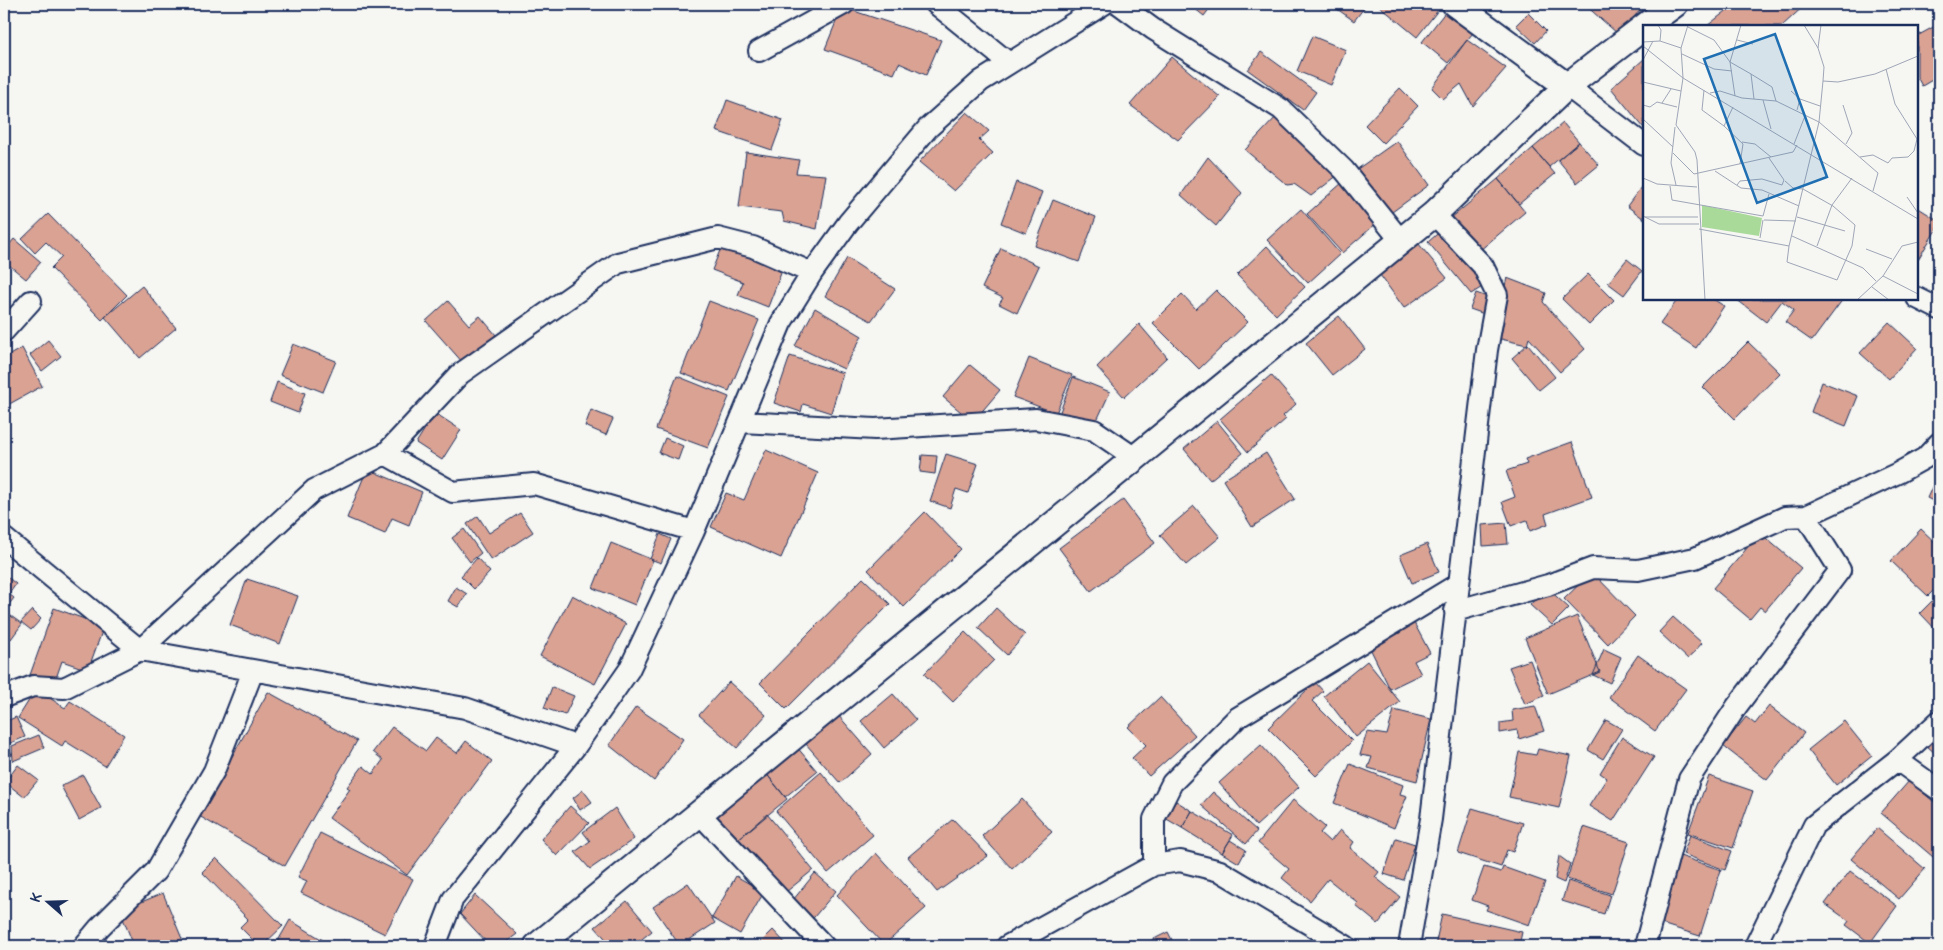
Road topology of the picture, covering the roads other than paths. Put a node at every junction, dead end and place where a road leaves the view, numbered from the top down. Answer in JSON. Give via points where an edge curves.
{"nodes":[{"id":1,"x":844,"y":4,"type":"edge"},
{"id":2,"x":936,"y":4,"type":"edge"},
{"id":3,"x":1104,"y":4,"type":"edge"},
{"id":4,"x":1118,"y":4,"type":"edge"},
{"id":5,"x":1456,"y":4,"type":"edge"},
{"id":6,"x":1675,"y":4,"type":"edge"},
{"id":7,"x":1648,"y":25,"type":"edge"},
{"id":8,"x":1643,"y":29,"type":"edge"},
{"id":9,"x":759,"y":51,"type":"dead end"},
{"id":10,"x":1009,"y":63,"type":"junction"},
{"id":11,"x":1567,"y":86,"type":"junction"},
{"id":12,"x":1643,"y":144,"type":"edge"},
{"id":13,"x":1434,"y":214,"type":"junction"},
{"id":14,"x":1402,"y":241,"type":"junction"},
{"id":15,"x":812,"y":273,"type":"junction"},
{"id":16,"x":1918,"y":298,"type":"edge"},
{"id":17,"x":31,"y":301,"type":"dead end"},
{"id":18,"x":1939,"y":309,"type":"edge"},
{"id":19,"x":4,"y":331,"type":"edge"},
{"id":20,"x":740,"y":422,"type":"junction"},
{"id":21,"x":1939,"y":443,"type":"edge"},
{"id":22,"x":385,"y":454,"type":"junction"},
{"id":23,"x":1135,"y":458,"type":"junction"},
{"id":24,"x":1806,"y":516,"type":"junction"},
{"id":25,"x":694,"y":531,"type":"junction"},
{"id":26,"x":4,"y":538,"type":"edge"},
{"id":27,"x":1458,"y":584,"type":"junction"},
{"id":28,"x":1455,"y":611,"type":"junction"},
{"id":29,"x":140,"y":650,"type":"junction"},
{"id":30,"x":253,"y":671,"type":"junction"},
{"id":31,"x":4,"y":697,"type":"edge"},
{"id":32,"x":1939,"y":721,"type":"edge"},
{"id":33,"x":576,"y":746,"type":"junction"},
{"id":34,"x":1897,"y":760,"type":"junction"},
{"id":35,"x":1939,"y":790,"type":"edge"},
{"id":36,"x":699,"y":813,"type":"junction"},
{"id":37,"x":1154,"y":865,"type":"junction"},
{"id":38,"x":84,"y":946,"type":"edge"},
{"id":39,"x":436,"y":946,"type":"edge"},
{"id":40,"x":537,"y":946,"type":"edge"},
{"id":41,"x":824,"y":946,"type":"edge"},
{"id":42,"x":1007,"y":946,"type":"edge"},
{"id":43,"x":1346,"y":946,"type":"edge"},
{"id":44,"x":1409,"y":946,"type":"edge"},
{"id":45,"x":1645,"y":946,"type":"edge"},
{"id":46,"x":1755,"y":946,"type":"edge"}],
"edges":[{"from":1,"to":9,"type":"street"},
{"from":2,"to":10,"type":"street"},
{"from":3,"to":10,"type":"street"},
{"from":4,"to":14,"type":"street","via":[[1281,109],[1344,170]]},
{"from":5,"to":11,"type":"street"},
{"from":6,"to":7,"type":"street"},
{"from":8,"to":11,"type":"street"},
{"from":10,"to":15,"type":"street","via":[[981,80],[928,128],[848,223]]},
{"from":11,"to":12,"type":"street"},
{"from":11,"to":13,"type":"street"},
{"from":13,"to":14,"type":"street"},
{"from":13,"to":27,"type":"street","via":[[1483,266],[1497,296],[1486,350]]},
{"from":14,"to":23,"type":"street"},
{"from":15,"to":20,"type":"street","via":[[781,323]]},
{"from":15,"to":22,"type":"street","via":[[752,247],[718,238],[618,263],[460,374]]},
{"from":16,"to":18,"type":"street"},
{"from":17,"to":19,"type":"street"},
{"from":20,"to":23,"type":"street","via":[[875,429],[1036,419],[1094,430]]},
{"from":20,"to":25,"type":"street"},
{"from":21,"to":24,"type":"street","via":[[1925,458],[1898,473]]},
{"from":22,"to":25,"type":"street","via":[[453,492],[534,484]]},
{"from":22,"to":29,"type":"street","via":[[314,490]]},
{"from":23,"to":36,"type":"street"},
{"from":24,"to":28,"type":"street","via":[[1785,517],[1695,558],[1638,570],[1593,568]]},
{"from":24,"to":45,"type":"street","via":[[1840,570],[1737,706],[1689,779]]},
{"from":25,"to":33,"type":"street","via":[[629,670]]},
{"from":26,"to":29,"type":"street"},
{"from":27,"to":28,"type":"street"},
{"from":27,"to":37,"type":"street","via":[[1237,718],[1172,783],[1154,819]]},
{"from":28,"to":44,"type":"street","via":[[1431,819]]},
{"from":29,"to":30,"type":"street"},
{"from":29,"to":31,"type":"street","via":[[64,688],[33,686]]},
{"from":30,"to":33,"type":"street","via":[[465,708]]},
{"from":30,"to":38,"type":"street","via":[[214,771],[156,871]]},
{"from":32,"to":34,"type":"street"},
{"from":33,"to":39,"type":"street","via":[[453,899]]},
{"from":34,"to":35,"type":"street"},
{"from":34,"to":46,"type":"street","via":[[1814,825]]},
{"from":36,"to":40,"type":"street"},
{"from":36,"to":41,"type":"street"},
{"from":37,"to":42,"type":"street"},
{"from":37,"to":43,"type":"street","via":[[1180,861],[1220,870]]}]}
